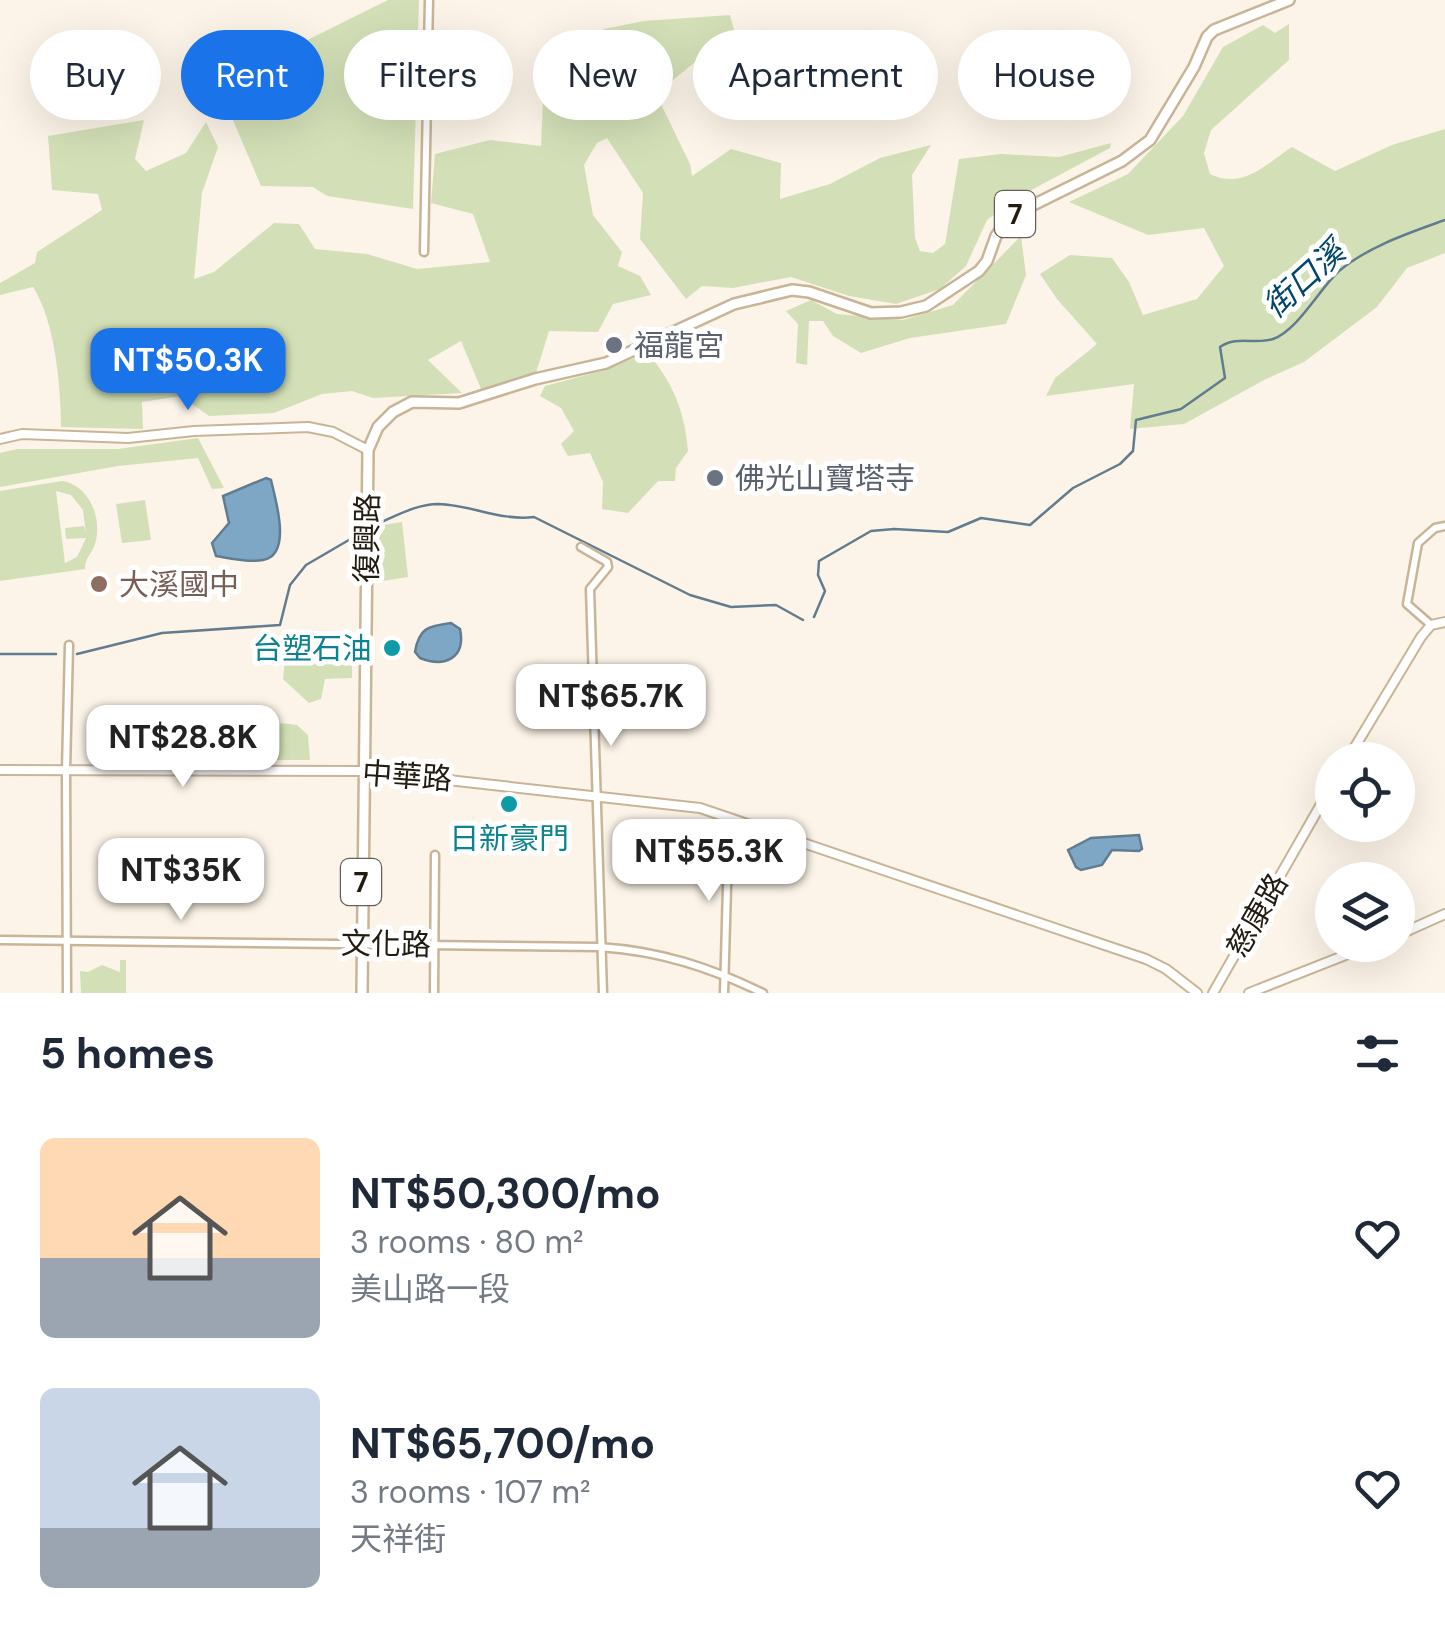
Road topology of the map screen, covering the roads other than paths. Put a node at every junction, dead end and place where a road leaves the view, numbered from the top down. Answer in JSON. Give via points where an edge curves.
{"nodes":[{"id":1,"x":430,"y":0,"type":"edge"},
{"id":2,"x":1289,"y":0,"type":"edge"},
{"id":3,"x":424,"y":252,"type":"dead end"},
{"id":4,"x":0,"y":439,"type":"edge"},
{"id":5,"x":368,"y":450,"type":"junction"},
{"id":6,"x":1445,"y":526,"type":"edge"},
{"id":7,"x":581,"y":547,"type":"dead end"},
{"id":8,"x":1445,"y":622,"type":"edge"},
{"id":9,"x":1431,"y":626,"type":"junction"},
{"id":10,"x":69,"y":645,"type":"dead end"},
{"id":11,"x":1358,"y":742,"type":"edge"},
{"id":12,"x":0,"y":770,"type":"edge"},
{"id":13,"x":66,"y":771,"type":"junction"},
{"id":14,"x":366,"y":771,"type":"junction"},
{"id":15,"x":594,"y":794,"type":"junction"},
{"id":16,"x":1315,"y":814,"type":"edge"},
{"id":17,"x":734,"y":819,"type":"junction"},
{"id":18,"x":435,"y":855,"type":"dead end"},
{"id":19,"x":1445,"y":914,"type":"edge"},
{"id":20,"x":1415,"y":927,"type":"edge"},
{"id":21,"x":0,"y":940,"type":"edge"},
{"id":22,"x":66,"y":940,"type":"junction"},
{"id":23,"x":362,"y":943,"type":"junction"},
{"id":24,"x":434,"y":945,"type":"junction"},
{"id":25,"x":599,"y":947,"type":"junction"},
{"id":26,"x":1328,"y":962,"type":"edge"},
{"id":27,"x":726,"y":975,"type":"junction"},
{"id":28,"x":66,"y":993,"type":"edge"},
{"id":29,"x":362,"y":993,"type":"edge"},
{"id":30,"x":434,"y":993,"type":"edge"},
{"id":31,"x":603,"y":993,"type":"edge"},
{"id":32,"x":724,"y":993,"type":"edge"},
{"id":33,"x":763,"y":993,"type":"edge"},
{"id":34,"x":1197,"y":993,"type":"edge"},
{"id":35,"x":1212,"y":993,"type":"edge"},
{"id":36,"x":1249,"y":993,"type":"edge"}],
"edges":[{"from":1,"to":3,"type":"street"},
{"from":2,"to":5,"type":"main road","name":"復興路","number":"7","via":[[1214,30],[1150,140],[1011,216],[979,272],[947,296],[901,312],[871,313],[792,290],[734,304],[606,363],[459,403],[412,402],[378,427]]},
{"from":4,"to":5,"type":"street","via":[[308,427]]},
{"from":5,"to":14,"type":"main road","name":"復興路","number":"7"},
{"from":6,"to":9,"type":"street","via":[[1418,543],[1407,604]]},
{"from":7,"to":15,"type":"street","via":[[608,567],[590,589]]},
{"from":8,"to":9,"type":"street"},
{"from":9,"to":11,"type":"street"},
{"from":10,"to":13,"type":"street"},
{"from":12,"to":13,"type":"street","name":"中華路"},
{"from":13,"to":14,"type":"street","name":"中華路"},
{"from":13,"to":22,"type":"street"},
{"from":14,"to":15,"type":"street","name":"中華路"},
{"from":14,"to":23,"type":"main road","name":"復興路","number":"7"},
{"from":15,"to":17,"type":"street","name":"中華路"},
{"from":15,"to":25,"type":"street"},
{"from":16,"to":35,"type":"street","name":"慈康路"},
{"from":17,"to":27,"type":"street"},
{"from":17,"to":34,"type":"street","name":"中華路","via":[[1146,959]]},
{"from":18,"to":24,"type":"street"},
{"from":19,"to":20,"type":"street"},
{"from":21,"to":22,"type":"street","name":"文化路"},
{"from":22,"to":23,"type":"street","name":"文化路"},
{"from":22,"to":28,"type":"street"},
{"from":23,"to":24,"type":"street","name":"文化路"},
{"from":23,"to":29,"type":"main road","name":"復興路","number":"7"},
{"from":24,"to":25,"type":"street","name":"文化路"},
{"from":24,"to":30,"type":"street"},
{"from":25,"to":27,"type":"street","name":"文化路"},
{"from":25,"to":31,"type":"street"},
{"from":26,"to":36,"type":"street"},
{"from":27,"to":32,"type":"street"},
{"from":27,"to":33,"type":"street","name":"文化路"}]}
